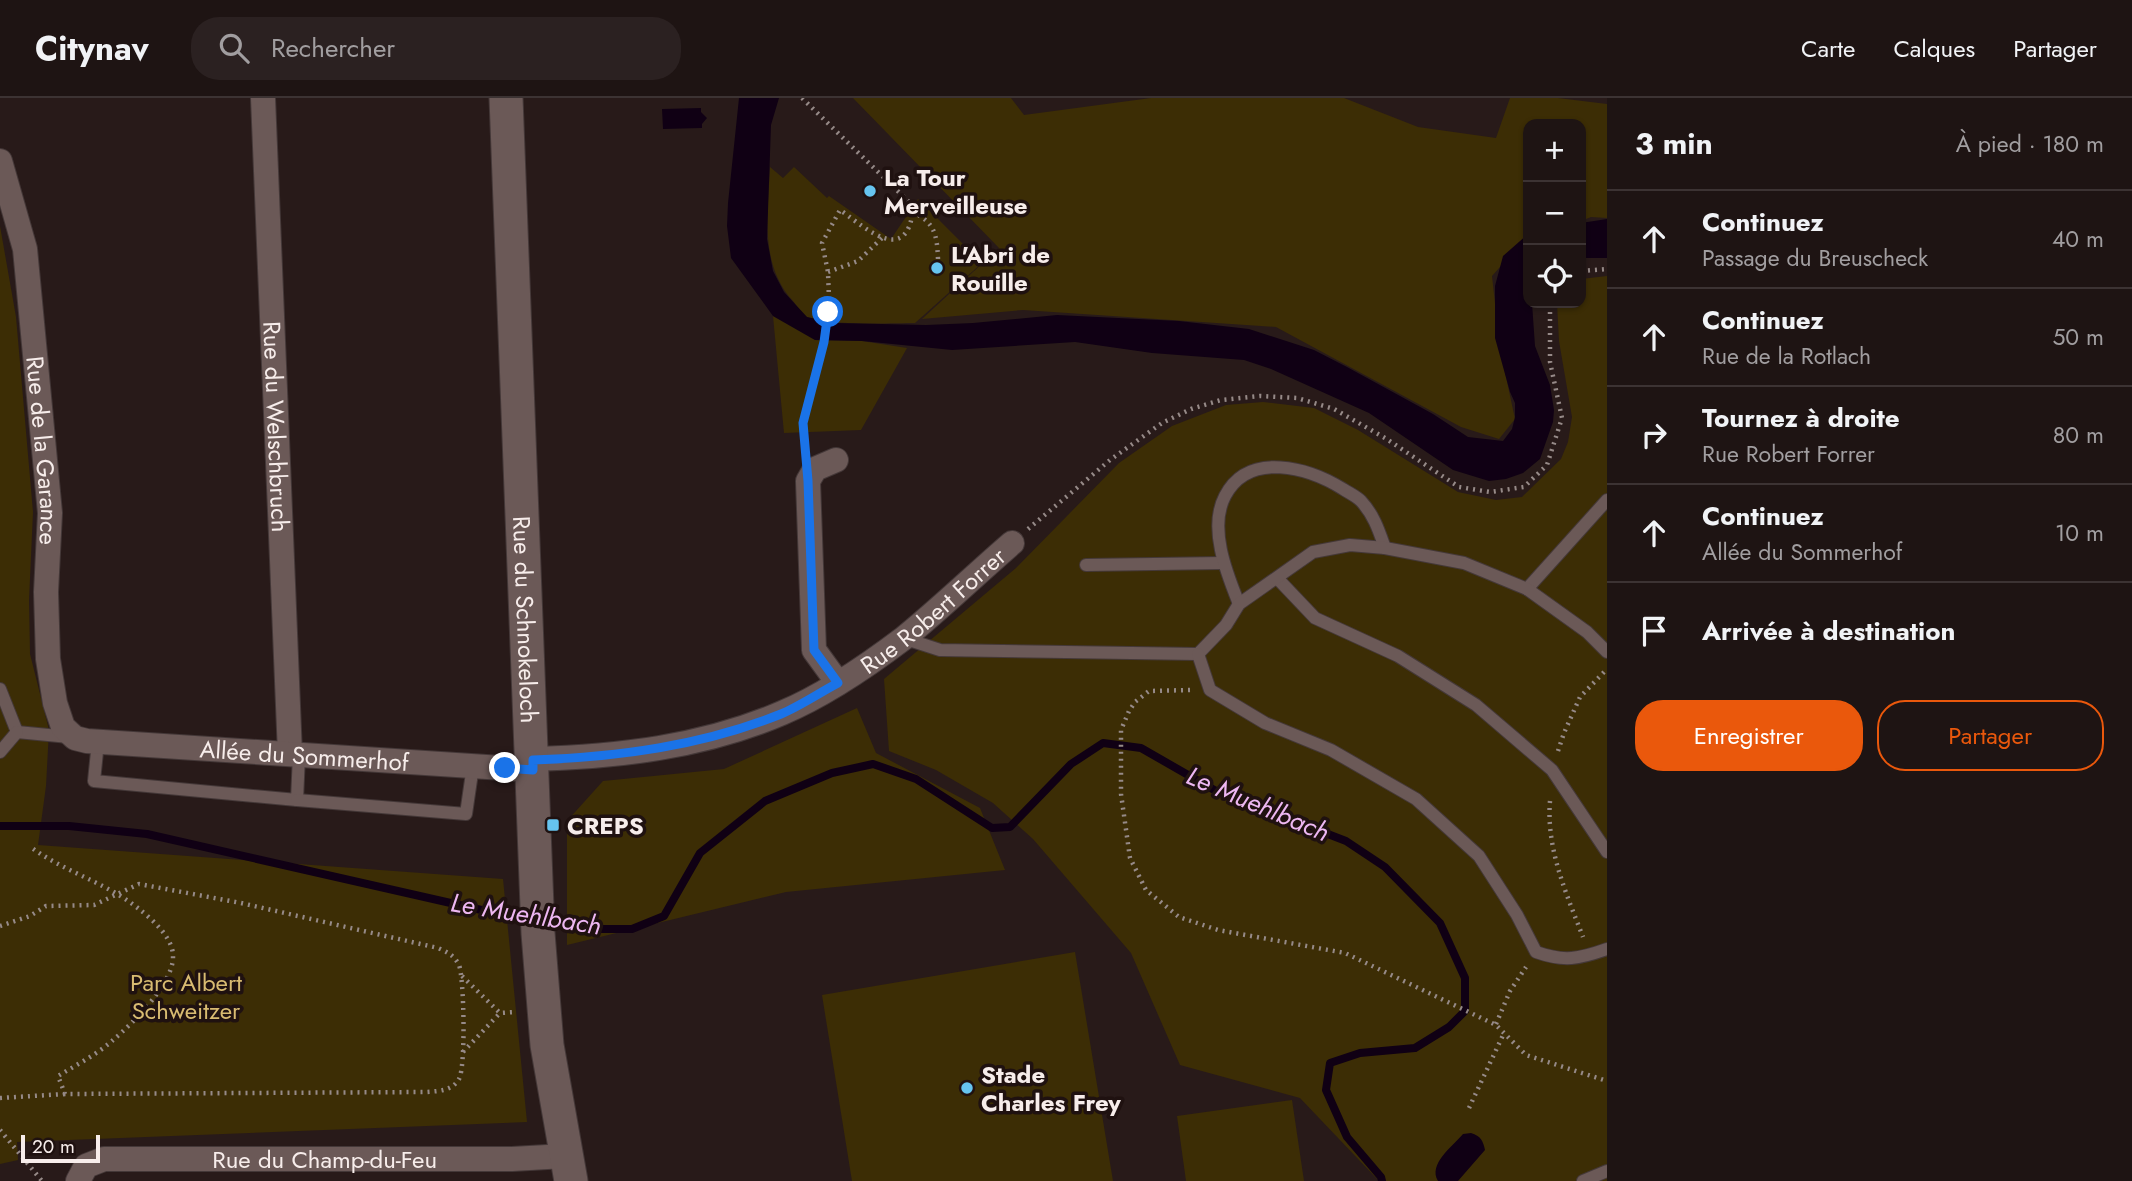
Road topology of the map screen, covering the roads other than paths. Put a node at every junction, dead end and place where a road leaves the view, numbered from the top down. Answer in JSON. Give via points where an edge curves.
{"nodes":[{"id":1,"x":263,"y":98,"type":"edge"},
{"id":2,"x":506,"y":98,"type":"edge"},
{"id":3,"x":0,"y":161,"type":"edge"},
{"id":4,"x":836,"y":460,"type":"dead end"},
{"id":5,"x":1607,"y":500,"type":"edge"},
{"id":6,"x":1012,"y":543,"type":"road end"},
{"id":7,"x":1385,"y":548,"type":"junction"},
{"id":8,"x":1223,"y":564,"type":"junction"},
{"id":9,"x":1086,"y":565,"type":"dead end"},
{"id":10,"x":1277,"y":578,"type":"junction"},
{"id":11,"x":1527,"y":589,"type":"junction"},
{"id":12,"x":1240,"y":604,"type":"junction"},
{"id":13,"x":904,"y":638,"type":"junction"},
{"id":14,"x":1607,"y":652,"type":"edge"},
{"id":15,"x":1198,"y":654,"type":"junction"},
{"id":16,"x":838,"y":683,"type":"junction"},
{"id":17,"x":0,"y":689,"type":"edge"},
{"id":18,"x":17,"y":732,"type":"junction"},
{"id":19,"x":86,"y":740,"type":"junction"},
{"id":20,"x":0,"y":752,"type":"edge"},
{"id":21,"x":294,"y":754,"type":"junction"},
{"id":22,"x":533,"y":765,"type":"junction"},
{"id":23,"x":473,"y":766,"type":"junction"},
{"id":24,"x":296,"y":800,"type":"junction"},
{"id":25,"x":1607,"y":852,"type":"edge"},
{"id":26,"x":1607,"y":949,"type":"edge"},
{"id":27,"x":568,"y":1168,"type":"edge"},
{"id":28,"x":1607,"y":1171,"type":"edge"},
{"id":29,"x":82,"y":1174,"type":"edge"},
{"id":30,"x":1583,"y":1181,"type":"edge"}],
"edges":[{"from":1,"to":21,"type":"street","name":"Rue du Welschbruch"},
{"from":2,"to":22,"type":"street","name":"Rue du Schnokeloch"},
{"from":3,"to":19,"type":"street","name":"Rue de la Garance","via":[[25,249],[50,513],[48,659],[64,726]]},
{"from":4,"to":16,"type":"street","via":[[815,469],[808,481],[814,650]]},
{"from":5,"to":11,"type":"lane"},
{"from":6,"to":13,"type":"street","name":"Rue Robert Forrer"},
{"from":7,"to":8,"type":"lane","via":[[1376,520],[1360,500],[1323,477],[1287,467],[1255,469],[1237,480],[1224,497],[1219,525]]},
{"from":7,"to":10,"type":"lane","via":[[1350,545],[1313,552]]},
{"from":7,"to":11,"type":"lane","via":[[1464,563]]},
{"from":8,"to":9,"type":"lane"},
{"from":8,"to":12,"type":"lane"},
{"from":10,"to":12,"type":"lane"},
{"from":10,"to":25,"type":"lane","via":[[1315,618],[1398,656],[1476,705],[1552,770]]},
{"from":11,"to":14,"type":"lane"},
{"from":12,"to":15,"type":"lane"},
{"from":13,"to":15,"type":"lane","via":[[940,650]]},
{"from":13,"to":16,"type":"street","name":"Rue Robert Forrer"},
{"from":15,"to":26,"type":"lane","via":[[1210,690],[1265,723],[1331,750],[1416,799],[1479,856],[1536,952],[1556,959],[1578,959]]},
{"from":16,"to":22,"type":"street","name":"Rue Robert Forrer","via":[[783,713],[713,737]]},
{"from":17,"to":18,"type":"lane"},
{"from":18,"to":19,"type":"lane"},
{"from":18,"to":20,"type":"lane"},
{"from":19,"to":21,"type":"street","name":"Allée du Sommerhof"},
{"from":19,"to":24,"type":"lane","via":[[94,781]]},
{"from":21,"to":23,"type":"street","name":"Allée du Sommerhof"},
{"from":21,"to":24,"type":"lane"},
{"from":22,"to":23,"type":"street","name":"Allée du Sommerhof"},
{"from":22,"to":27,"type":"street","name":"Rue du Schnokeloch","via":[[547,1045]]},
{"from":23,"to":24,"type":"lane","via":[[466,814]]},
{"from":27,"to":29,"type":"street","name":"Rue du Champ-du-Feu","via":[[512,1159],[104,1159]]},
{"from":28,"to":30,"type":"lane"}]}
